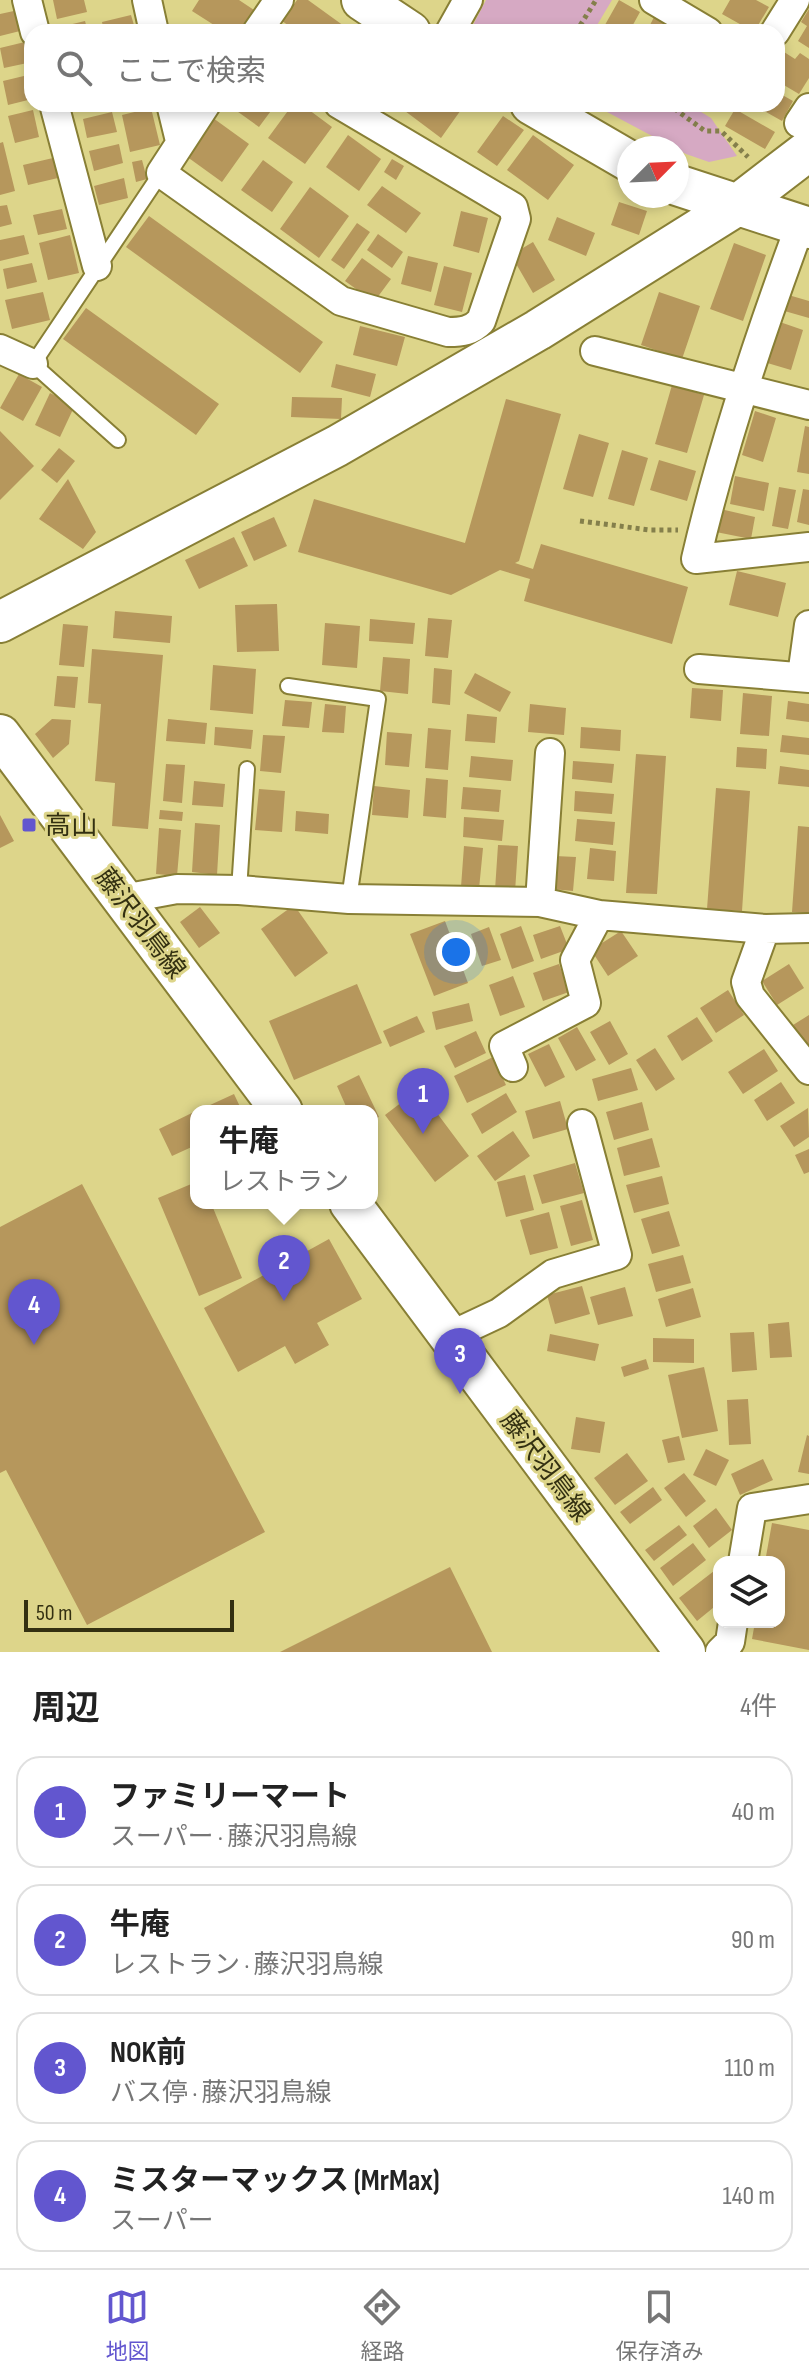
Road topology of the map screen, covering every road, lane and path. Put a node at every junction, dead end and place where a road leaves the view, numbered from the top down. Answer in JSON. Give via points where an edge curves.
{"nodes":[{"id":1,"x":27,"y":0,"type":"edge"},
{"id":2,"x":147,"y":0,"type":"edge"},
{"id":3,"x":279,"y":0,"type":"edge"},
{"id":4,"x":362,"y":0,"type":"edge"},
{"id":5,"x":468,"y":0,"type":"edge"},
{"id":6,"x":596,"y":0,"type":"edge"},
{"id":7,"x":654,"y":0,"type":"edge"},
{"id":8,"x":795,"y":0,"type":"edge"},
{"id":9,"x":33,"y":24,"type":"edge"},
{"id":10,"x":152,"y":24,"type":"edge"},
{"id":11,"x":262,"y":24,"type":"edge"},
{"id":12,"x":398,"y":24,"type":"edge"},
{"id":13,"x":454,"y":24,"type":"edge"},
{"id":14,"x":581,"y":24,"type":"edge"},
{"id":15,"x":694,"y":24,"type":"edge"},
{"id":16,"x":780,"y":24,"type":"edge"},
{"id":17,"x":56,"y":112,"type":"edge"},
{"id":18,"x":173,"y":112,"type":"edge"},
{"id":19,"x":200,"y":112,"type":"edge"},
{"id":20,"x":353,"y":112,"type":"edge"},
{"id":21,"x":545,"y":112,"type":"edge"},
{"id":22,"x":679,"y":112,"type":"edge"},
{"id":23,"x":806,"y":127,"type":"edge"},
{"id":24,"x":180,"y":141,"type":"junction"},
{"id":25,"x":617,"y":154,"type":"edge"},
{"id":26,"x":757,"y":166,"type":"dead end"},
{"id":27,"x":161,"y":173,"type":"junction"},
{"id":28,"x":689,"y":189,"type":"edge"},
{"id":29,"x":736,"y":206,"type":"junction"},
{"id":30,"x":805,"y":227,"type":"edge"},
{"id":31,"x":97,"y":266,"type":"junction"},
{"id":32,"x":1,"y":346,"type":"edge"},
{"id":33,"x":595,"y":351,"type":"dead end"},
{"id":34,"x":33,"y":364,"type":"junction"},
{"id":35,"x":745,"y":387,"type":"junction"},
{"id":36,"x":809,"y":405,"type":"edge"},
{"id":37,"x":118,"y":440,"type":"dead end"},
{"id":38,"x":580,"y":521,"type":"dead end"},
{"id":39,"x":703,"y":529,"type":"junction"},
{"id":40,"x":809,"y":547,"type":"edge"},
{"id":41,"x":0,"y":622,"type":"edge"},
{"id":42,"x":809,"y":625,"type":"edge"},
{"id":43,"x":699,"y":669,"type":"dead end"},
{"id":44,"x":806,"y":677,"type":"edge"},
{"id":45,"x":288,"y":686,"type":"dead end"},
{"id":46,"x":0,"y":735,"type":"edge"},
{"id":47,"x":550,"y":753,"type":"dead end"},
{"id":48,"x":247,"y":769,"type":"dead end"},
{"id":49,"x":239,"y":890,"type":"junction"},
{"id":50,"x":123,"y":899,"type":"junction"},
{"id":51,"x":349,"y":899,"type":"junction"},
{"id":52,"x":540,"y":902,"type":"junction"},
{"id":53,"x":599,"y":915,"type":"junction"},
{"id":54,"x":809,"y":928,"type":"edge"},
{"id":55,"x":765,"y":929,"type":"junction"},
{"id":56,"x":513,"y":1067,"type":"dead end"},
{"id":57,"x":809,"y":1070,"type":"edge"},
{"id":58,"x":278,"y":1105,"type":"edge"},
{"id":59,"x":582,"y":1124,"type":"dead end"},
{"id":60,"x":355,"y":1209,"type":"edge"},
{"id":61,"x":450,"y":1336,"type":"junction"},
{"id":62,"x":809,"y":1499,"type":"edge"},
{"id":63,"x":744,"y":1556,"type":"edge"},
{"id":64,"x":732,"y":1628,"type":"edge"},
{"id":65,"x":685,"y":1652,"type":"edge"},
{"id":66,"x":720,"y":1652,"type":"edge"}],
"edges":[{"from":1,"to":9,"type":"street"},
{"from":2,"to":10,"type":"street"},
{"from":3,"to":11,"type":"street"},
{"from":4,"to":12,"type":"street"},
{"from":5,"to":13,"type":"street"},
{"from":6,"to":14,"type":"path"},
{"from":7,"to":15,"type":"street"},
{"from":8,"to":16,"type":"street"},
{"from":17,"to":31,"type":"street"},
{"from":18,"to":24,"type":"street"},
{"from":19,"to":24,"type":"street"},
{"from":20,"to":27,"type":"street","via":[[513,207],[516,219],[481,321],[474,328],[448,332],[341,301]]},
{"from":21,"to":25,"type":"street"},
{"from":22,"to":26,"type":"path","via":[[705,131],[721,131]]},
{"from":23,"to":29,"type":"street"},
{"from":24,"to":27,"type":"street"},
{"from":27,"to":31,"type":"lane"},
{"from":28,"to":29,"type":"street"},
{"from":29,"to":30,"type":"street"},
{"from":29,"to":41,"type":"street","via":[[337,446]]},
{"from":30,"to":35,"type":"street"},
{"from":31,"to":34,"type":"lane"},
{"from":32,"to":34,"type":"street"},
{"from":33,"to":35,"type":"street"},
{"from":34,"to":37,"type":"lane"},
{"from":35,"to":36,"type":"street"},
{"from":35,"to":39,"type":"street"},
{"from":38,"to":39,"type":"path","via":[[650,530]]},
{"from":39,"to":40,"type":"street","via":[[696,559]]},
{"from":42,"to":44,"type":"street"},
{"from":43,"to":44,"type":"street"},
{"from":45,"to":51,"type":"lane","via":[[378,699]]},
{"from":46,"to":50,"type":"street","name":"藤沢羽鳥線"},
{"from":47,"to":52,"type":"street"},
{"from":48,"to":49,"type":"lane"},
{"from":49,"to":50,"type":"street","via":[[177,889]]},
{"from":49,"to":51,"type":"street"},
{"from":50,"to":58,"type":"street","name":"藤沢羽鳥線"},
{"from":51,"to":52,"type":"street"},
{"from":52,"to":53,"type":"street"},
{"from":53,"to":55,"type":"street"},
{"from":53,"to":56,"type":"street","via":[[575,960],[586,1003],[504,1046]]},
{"from":54,"to":55,"type":"street"},
{"from":55,"to":57,"type":"street","via":[[746,982],[750,996]]},
{"from":59,"to":61,"type":"street","via":[[617,1255],[553,1274],[499,1313]]},
{"from":60,"to":61,"type":"street","name":"藤沢羽鳥線"},
{"from":61,"to":65,"type":"street","name":"藤沢羽鳥線"},
{"from":62,"to":63,"type":"street","via":[[752,1508]]},
{"from":64,"to":66,"type":"street","via":[[730,1642]]}]}
